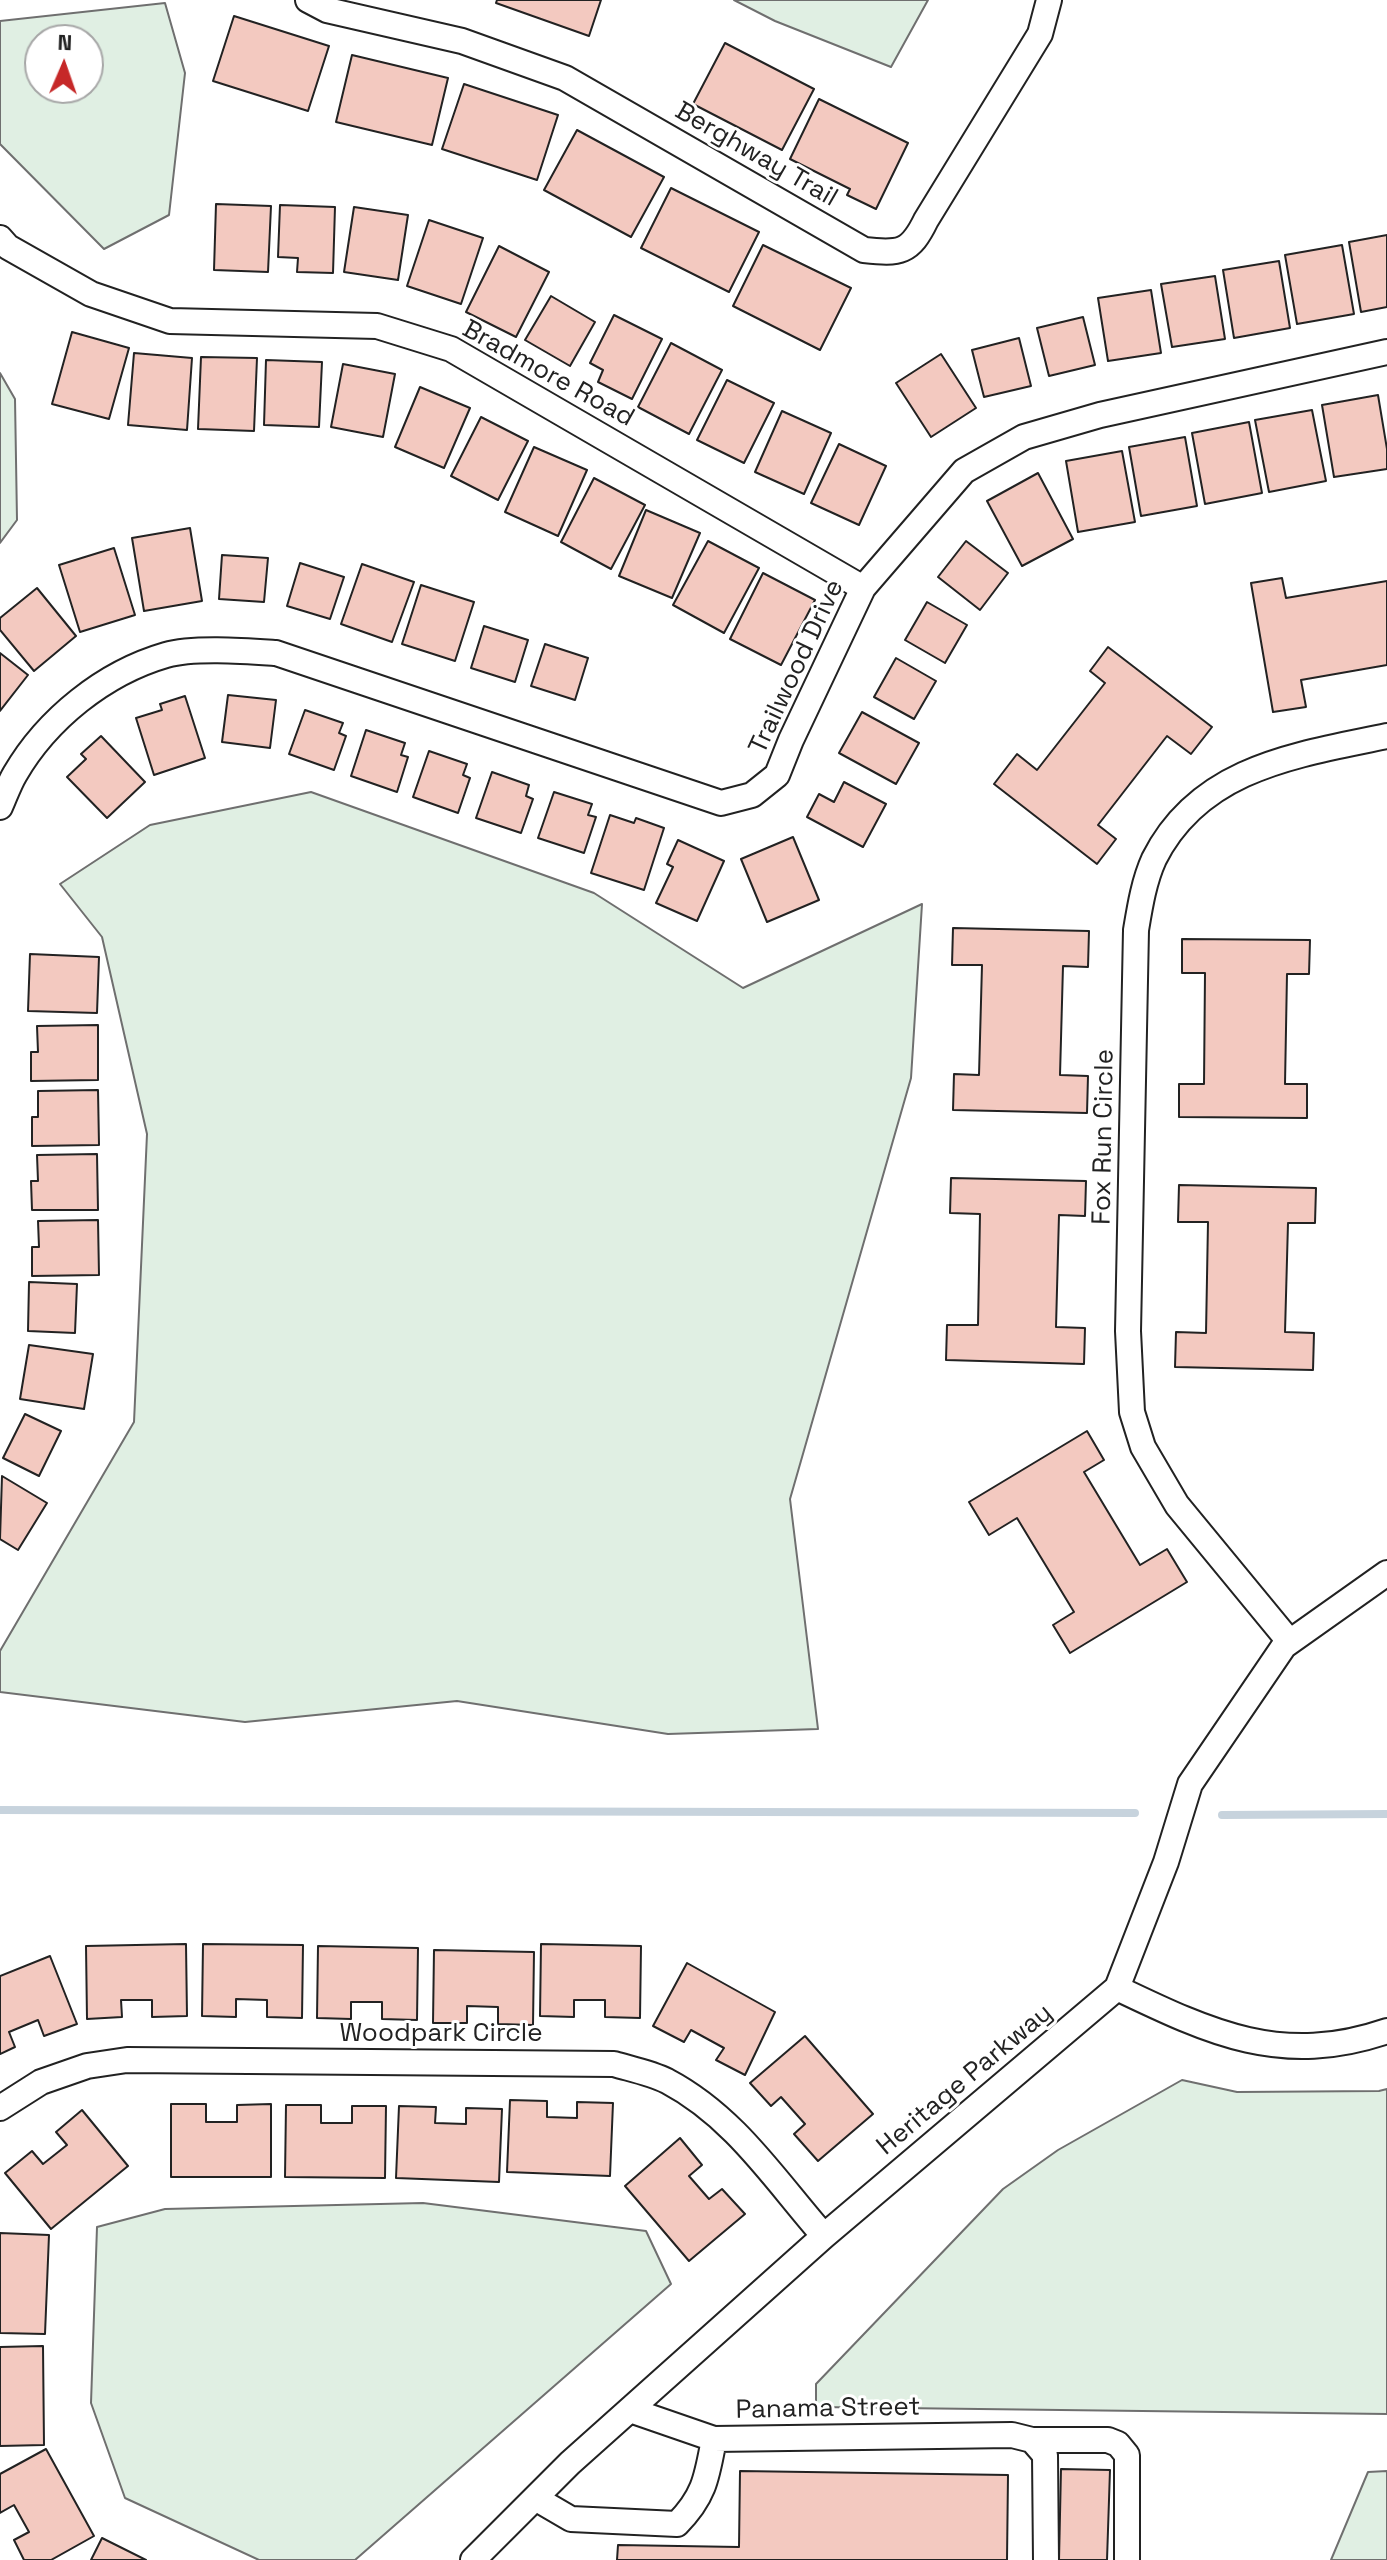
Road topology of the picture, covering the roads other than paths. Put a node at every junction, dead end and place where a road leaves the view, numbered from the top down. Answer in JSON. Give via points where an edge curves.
{"nodes":[{"id":1,"x":308,"y":0,"type":"edge"},
{"id":2,"x":1049,"y":0,"type":"edge"},
{"id":3,"x":0,"y":238,"type":"edge"},
{"id":4,"x":1387,"y":352,"type":"edge"},
{"id":5,"x":863,"y":588,"type":"junction"},
{"id":6,"x":1387,"y":736,"type":"edge"},
{"id":7,"x":0,"y":807,"type":"edge"},
{"id":8,"x":1387,"y":1573,"type":"edge"},
{"id":9,"x":1289,"y":1641,"type":"junction"},
{"id":10,"x":1117,"y":1988,"type":"junction"},
{"id":11,"x":1387,"y":2031,"type":"edge"},
{"id":12,"x":0,"y":2108,"type":"edge"},
{"id":13,"x":824,"y":2236,"type":"junction"},
{"id":14,"x":630,"y":2410,"type":"junction"},
{"id":15,"x":714,"y":2439,"type":"junction"},
{"id":16,"x":1032,"y":2440,"type":"junction"},
{"id":17,"x":535,"y":2498,"type":"junction"},
{"id":18,"x":473,"y":2560,"type":"edge"},
{"id":19,"x":1046,"y":2560,"type":"edge"},
{"id":20,"x":1127,"y":2560,"type":"edge"}],
"edges":[{"from":1,"to":2,"type":"street","name":"Berghway Trail","via":[[327,10],[462,41],[565,78],[864,250],[892,253],[915,242],[1040,34]]},
{"from":3,"to":5,"type":"street","name":"Bradmore Road","via":[[91,294],[170,321],[377,326],[451,349]]},
{"from":4,"to":5,"type":"street","name":"Trailwood Drive","via":[[1100,415],[1024,437],[964,471]]},
{"from":5,"to":7,"type":"street","name":"Trailwood Drive","via":[[777,775],[752,795],[731,801],[721,803],[276,653],[226,651],[168,654],[81,699],[43,735],[14,775]]},
{"from":6,"to":9,"type":"street","name":"Fox Run Circle","via":[[1250,769],[1207,795],[1177,824],[1154,860],[1136,930],[1128,1331],[1132,1412],[1143,1447],[1177,1505]]},
{"from":8,"to":9,"type":"street","name":"Heritage Parkway"},
{"from":9,"to":10,"type":"street","name":"Heritage Parkway","via":[[1190,1784]]},
{"from":10,"to":11,"type":"street","via":[[1197,2026],[1269,2045],[1324,2045]]},
{"from":10,"to":13,"type":"street","name":"Heritage Parkway"},
{"from":12,"to":13,"type":"street","name":"Woodpark Circle","via":[[41,2082],[87,2066],[127,2060],[614,2064],[664,2079],[707,2105],[734,2129]]},
{"from":13,"to":14,"type":"street","name":"Heritage Parkway"},
{"from":14,"to":15,"type":"street","name":"Panama Street"},
{"from":14,"to":17,"type":"street","name":"Heritage Parkway"},
{"from":15,"to":16,"type":"street","name":"Panama Street","via":[[1012,2435]]},
{"from":15,"to":17,"type":"street","via":[[706,2484],[677,2524],[571,2519]]},
{"from":16,"to":19,"type":"street","via":[[1045,2455]]},
{"from":16,"to":20,"type":"street","name":"Panama Street","via":[[1108,2440],[1127,2455]]},
{"from":17,"to":18,"type":"street","name":"Heritage Parkway"}]}
